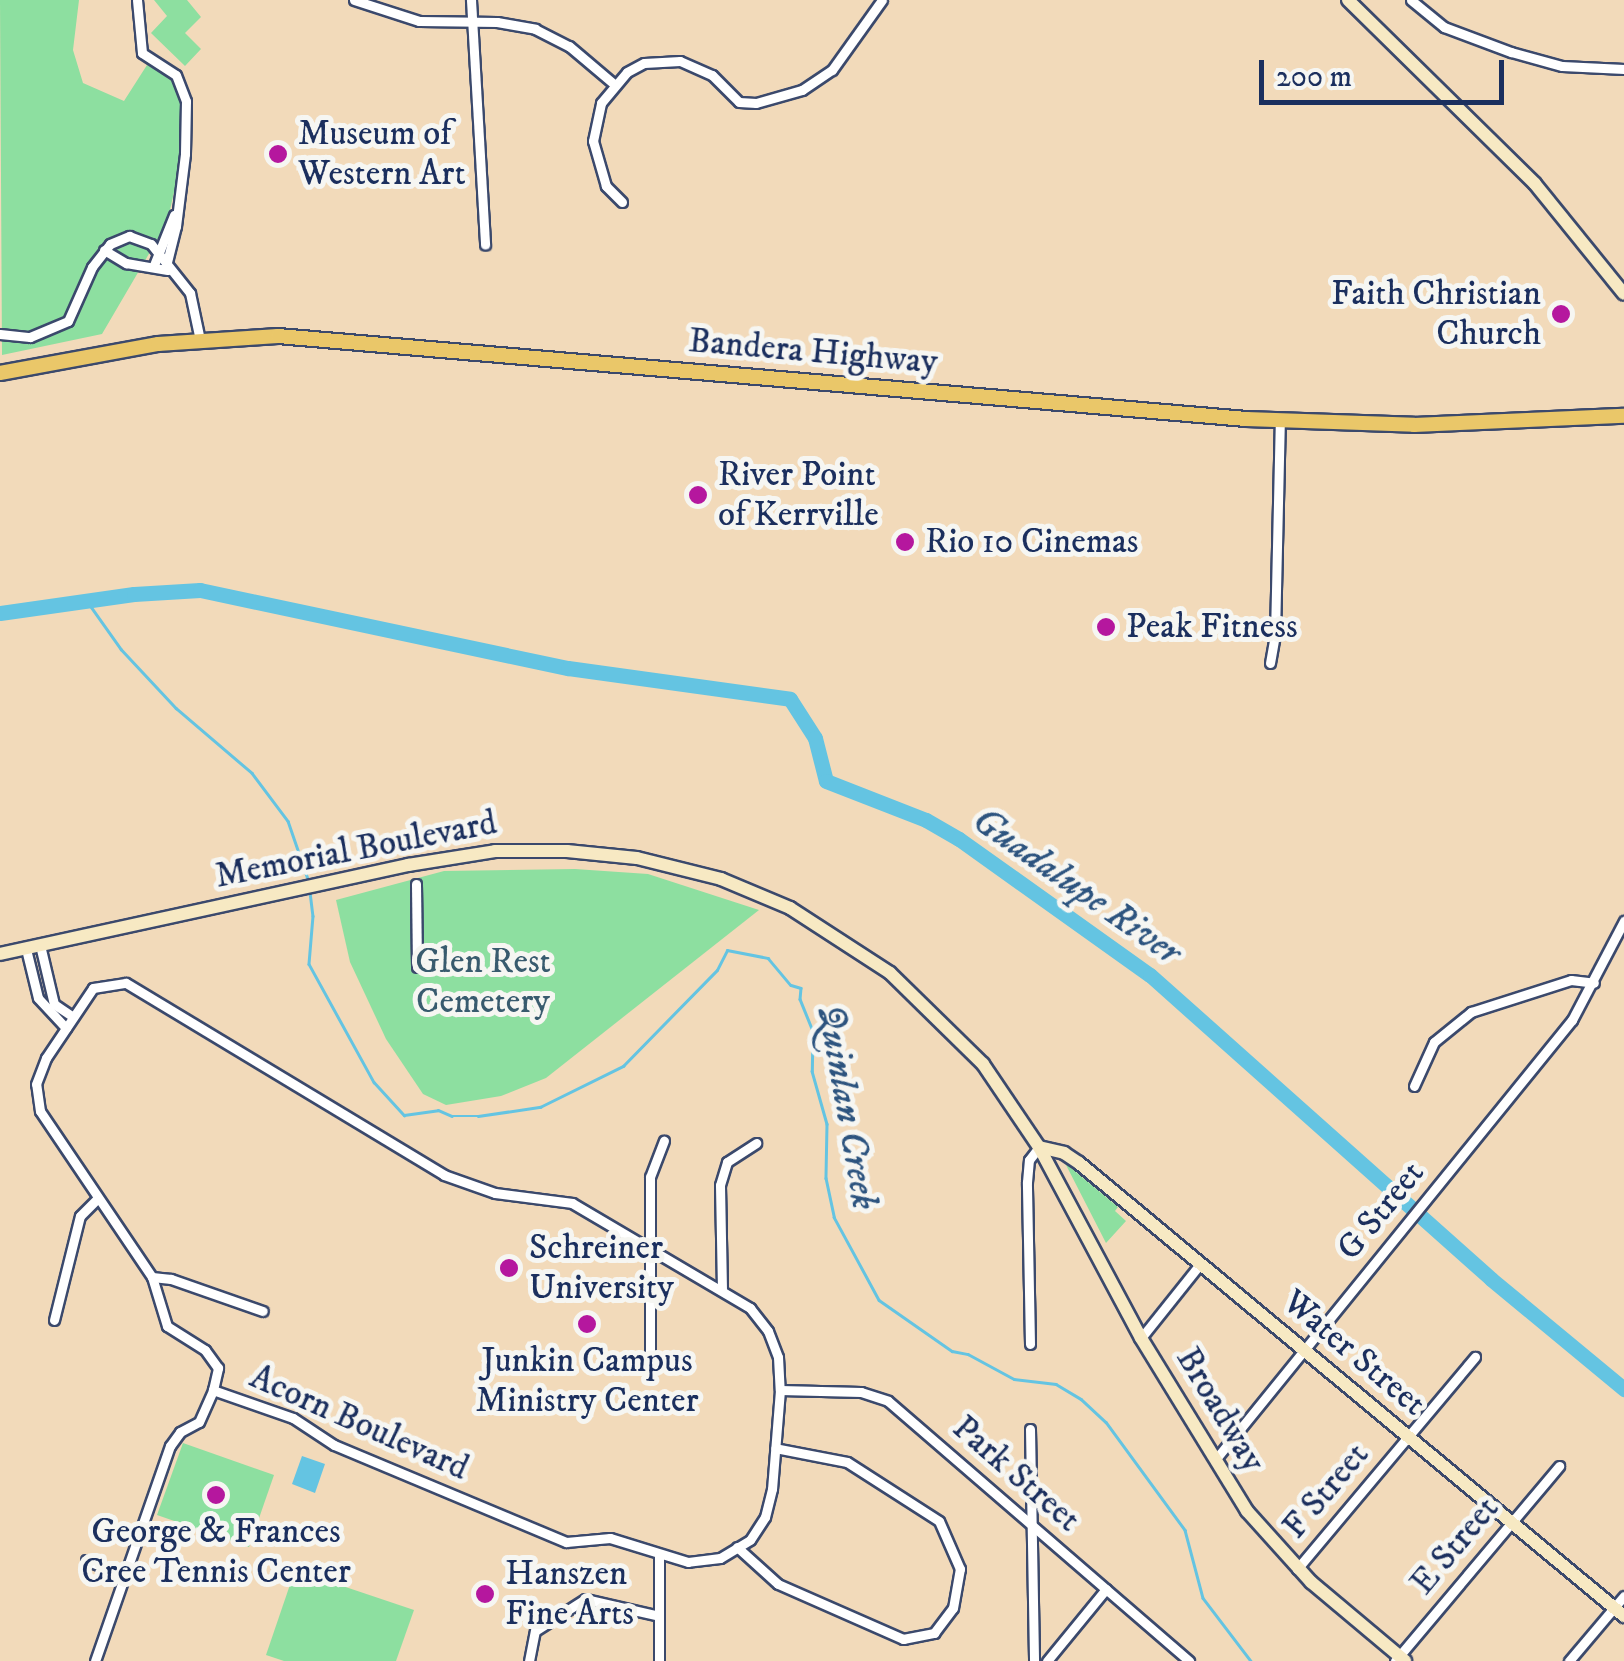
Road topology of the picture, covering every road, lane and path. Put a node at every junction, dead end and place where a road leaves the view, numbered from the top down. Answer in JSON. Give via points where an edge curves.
{"nodes":[{"id":1,"x":137,"y":0,"type":"edge"},
{"id":2,"x":354,"y":0,"type":"edge"},
{"id":3,"x":471,"y":0,"type":"edge"},
{"id":4,"x":882,"y":0,"type":"edge"},
{"id":5,"x":1348,"y":0,"type":"edge"},
{"id":6,"x":1411,"y":0,"type":"edge"},
{"id":7,"x":470,"y":22,"type":"junction"},
{"id":8,"x":1624,"y":69,"type":"edge"},
{"id":9,"x":614,"y":84,"type":"junction"},
{"id":10,"x":622,"y":202,"type":"dead end"},
{"id":11,"x":176,"y":213,"type":"junction"},
{"id":12,"x":486,"y":245,"type":"dead end"},
{"id":13,"x":104,"y":250,"type":"junction"},
{"id":14,"x":157,"y":250,"type":"junction"},
{"id":15,"x":154,"y":266,"type":"junction"},
{"id":16,"x":168,"y":268,"type":"junction"},
{"id":17,"x":1624,"y":294,"type":"edge"},
{"id":18,"x":0,"y":334,"type":"edge"},
{"id":19,"x":200,"y":340,"type":"junction"},
{"id":20,"x":0,"y":373,"type":"edge"},
{"id":21,"x":1624,"y":416,"type":"edge"},
{"id":22,"x":1280,"y":420,"type":"junction"},
{"id":23,"x":1270,"y":664,"type":"dead end"},
{"id":24,"x":416,"y":884,"type":"dead end"},
{"id":25,"x":1624,"y":921,"type":"edge"},
{"id":26,"x":33,"y":947,"type":"junction"},
{"id":27,"x":0,"y":954,"type":"edge"},
{"id":28,"x":417,"y":967,"type":"dead end"},
{"id":29,"x":1594,"y":983,"type":"junction"},
{"id":30,"x":73,"y":1018,"type":"junction"},
{"id":31,"x":66,"y":1028,"type":"junction"},
{"id":32,"x":1414,"y":1086,"type":"dead end"},
{"id":33,"x":664,"y":1141,"type":"dead end"},
{"id":34,"x":756,"y":1143,"type":"dead end"},
{"id":35,"x":1039,"y":1147,"type":"junction"},
{"id":36,"x":97,"y":1198,"type":"junction"},
{"id":37,"x":650,"y":1247,"type":"junction"},
{"id":38,"x":1200,"y":1264,"type":"junction"},
{"id":39,"x":152,"y":1277,"type":"junction"},
{"id":40,"x":722,"y":1290,"type":"junction"},
{"id":41,"x":263,"y":1311,"type":"dead end"},
{"id":42,"x":54,"y":1320,"type":"dead end"},
{"id":43,"x":1141,"y":1338,"type":"junction"},
{"id":44,"x":1030,"y":1344,"type":"dead end"},
{"id":45,"x":650,"y":1351,"type":"dead end"},
{"id":46,"x":1304,"y":1351,"type":"junction"},
{"id":47,"x":1474,"y":1357,"type":"dead end"},
{"id":48,"x":214,"y":1390,"type":"junction"},
{"id":49,"x":780,"y":1390,"type":"junction"},
{"id":50,"x":1030,"y":1428,"type":"dead end"},
{"id":51,"x":1407,"y":1436,"type":"junction"},
{"id":52,"x":776,"y":1448,"type":"junction"},
{"id":53,"x":1215,"y":1460,"type":"junction"},
{"id":54,"x":1559,"y":1466,"type":"dead end"},
{"id":55,"x":1511,"y":1521,"type":"junction"},
{"id":56,"x":1032,"y":1526,"type":"junction"},
{"id":57,"x":738,"y":1548,"type":"junction"},
{"id":58,"x":659,"y":1554,"type":"junction"},
{"id":59,"x":86,"y":1560,"type":"dead end"},
{"id":60,"x":1297,"y":1569,"type":"junction"},
{"id":61,"x":125,"y":1576,"type":"junction"},
{"id":62,"x":1106,"y":1590,"type":"junction"},
{"id":63,"x":1624,"y":1596,"type":"edge"},
{"id":64,"x":1619,"y":1612,"type":"edge"},
{"id":65,"x":659,"y":1616,"type":"junction"},
{"id":66,"x":1400,"y":1659,"type":"edge"},
{"id":67,"x":95,"y":1661,"type":"edge"},
{"id":68,"x":528,"y":1661,"type":"edge"},
{"id":69,"x":658,"y":1661,"type":"edge"},
{"id":70,"x":1034,"y":1661,"type":"edge"},
{"id":71,"x":1048,"y":1661,"type":"edge"},
{"id":72,"x":1190,"y":1661,"type":"edge"},
{"id":73,"x":1569,"y":1661,"type":"edge"}],
"edges":[{"from":1,"to":11,"type":"street","via":[[142,53],[176,75],[184,90],[185,154]]},
{"from":2,"to":7,"type":"street","via":[[419,20]]},
{"from":3,"to":7,"type":"street"},
{"from":4,"to":9,"type":"street","via":[[844,58],[802,90],[746,104],[698,66],[662,60],[644,63]]},
{"from":5,"to":17,"type":"main road","via":[[1536,184]]},
{"from":6,"to":8,"type":"street","via":[[1444,28],[1511,52],[1566,66]]},
{"from":7,"to":9,"type":"street","via":[[515,24],[553,37]]},
{"from":7,"to":12,"type":"street"},
{"from":9,"to":10,"type":"street","via":[[598,112],[593,141],[606,186]]},
{"from":11,"to":14,"type":"street"},
{"from":11,"to":16,"type":"street"},
{"from":13,"to":14,"type":"street","via":[[129,236]]},
{"from":13,"to":15,"type":"street","via":[[126,263]]},
{"from":13,"to":18,"type":"street","via":[[82,281],[68,321],[30,337]]},
{"from":14,"to":15,"type":"street"},
{"from":14,"to":16,"type":"street"},
{"from":15,"to":16,"type":"street"},
{"from":16,"to":19,"type":"street","via":[[196,304]]},
{"from":19,"to":20,"type":"main road","name":"Bandera Highway"},
{"from":19,"to":22,"type":"main road","name":"Bandera Highway","via":[[320,338]]},
{"from":21,"to":22,"type":"main road","name":"Bandera Highway","via":[[1414,426]]},
{"from":22,"to":23,"type":"street"},
{"from":24,"to":28,"type":"street"},
{"from":25,"to":29,"type":"street","name":"G Street"},
{"from":26,"to":27,"type":"main road","name":"Memorial Boulevard"},
{"from":26,"to":30,"type":"street","via":[[54,1004]]},
{"from":26,"to":31,"type":"street","via":[[38,998]]},
{"from":26,"to":35,"type":"main road","name":"Memorial Boulevard","via":[[465,854],[542,850],[637,858],[749,890],[835,934],[923,1002],[983,1064]]},
{"from":29,"to":32,"type":"street","via":[[1572,980],[1471,1012],[1434,1042]]},
{"from":29,"to":46,"type":"street","name":"G Street","via":[[1572,1020]]},
{"from":30,"to":31,"type":"street","name":"Acorn Boulevard"},
{"from":30,"to":37,"type":"street","name":"Acorn Boulevard","via":[[93,988],[126,982],[444,1175],[495,1193],[572,1203]]},
{"from":31,"to":36,"type":"street","name":"Acorn Boulevard","via":[[36,1084],[40,1111]]},
{"from":33,"to":37,"type":"street","via":[[650,1177]]},
{"from":34,"to":40,"type":"street","via":[[728,1162],[720,1185]]},
{"from":35,"to":38,"type":"main road","name":"Water Street","via":[[1079,1163]]},
{"from":35,"to":43,"type":"main road","name":"Broadway"},
{"from":35,"to":44,"type":"street","via":[[1027,1182]]},
{"from":36,"to":39,"type":"street","name":"Acorn Boulevard"},
{"from":36,"to":42,"type":"street","via":[[80,1216]]},
{"from":37,"to":40,"type":"street","name":"Acorn Boulevard"},
{"from":37,"to":45,"type":"street"},
{"from":38,"to":43,"type":"street"},
{"from":38,"to":46,"type":"main road","name":"Water Street"},
{"from":39,"to":41,"type":"street"},
{"from":39,"to":48,"type":"street","name":"Acorn Boulevard","via":[[167,1326],[205,1350],[218,1368]]},
{"from":40,"to":49,"type":"street","name":"Acorn Boulevard","via":[[750,1308],[768,1331]]},
{"from":43,"to":53,"type":"main road","name":"Broadway"},
{"from":46,"to":51,"type":"main road","name":"Water Street"},
{"from":46,"to":53,"type":"street","name":"G Street"},
{"from":47,"to":51,"type":"street","name":"F Street"},
{"from":48,"to":58,"type":"street","name":"Acorn Boulevard","via":[[293,1418],[334,1445],[566,1542],[610,1538]]},
{"from":48,"to":61,"type":"street","via":[[199,1422],[170,1446]]},
{"from":49,"to":52,"type":"street","name":"Acorn Boulevard"},
{"from":49,"to":56,"type":"street","name":"Park Street","via":[[882,1397]]},
{"from":50,"to":56,"type":"street"},
{"from":51,"to":55,"type":"main road","name":"Water Street"},
{"from":51,"to":60,"type":"street","name":"F Street"},
{"from":52,"to":57,"type":"street","name":"Acorn Boulevard","via":[[764,1518]]},
{"from":52,"to":57,"type":"street","via":[[847,1462],[940,1521],[960,1569],[953,1608],[934,1633],[902,1640],[778,1584]]},
{"from":53,"to":60,"type":"main road","name":"Broadway","via":[[1247,1511]]},
{"from":54,"to":55,"type":"street","name":"E Street"},
{"from":55,"to":64,"type":"main road","name":"Water Street"},
{"from":55,"to":66,"type":"street","name":"E Street"},
{"from":56,"to":62,"type":"street","name":"Park Street"},
{"from":56,"to":70,"type":"street"},
{"from":57,"to":58,"type":"street","name":"Acorn Boulevard","via":[[688,1562]]},
{"from":58,"to":65,"type":"street"},
{"from":59,"to":61,"type":"street"},
{"from":60,"to":66,"type":"main road","name":"Broadway"},
{"from":61,"to":67,"type":"street"},
{"from":62,"to":71,"type":"street"},
{"from":62,"to":72,"type":"street","name":"Park Street"},
{"from":63,"to":64,"type":"street"},
{"from":64,"to":73,"type":"street"},
{"from":65,"to":68,"type":"street","via":[[585,1599],[535,1632]]},
{"from":65,"to":69,"type":"street"}]}
